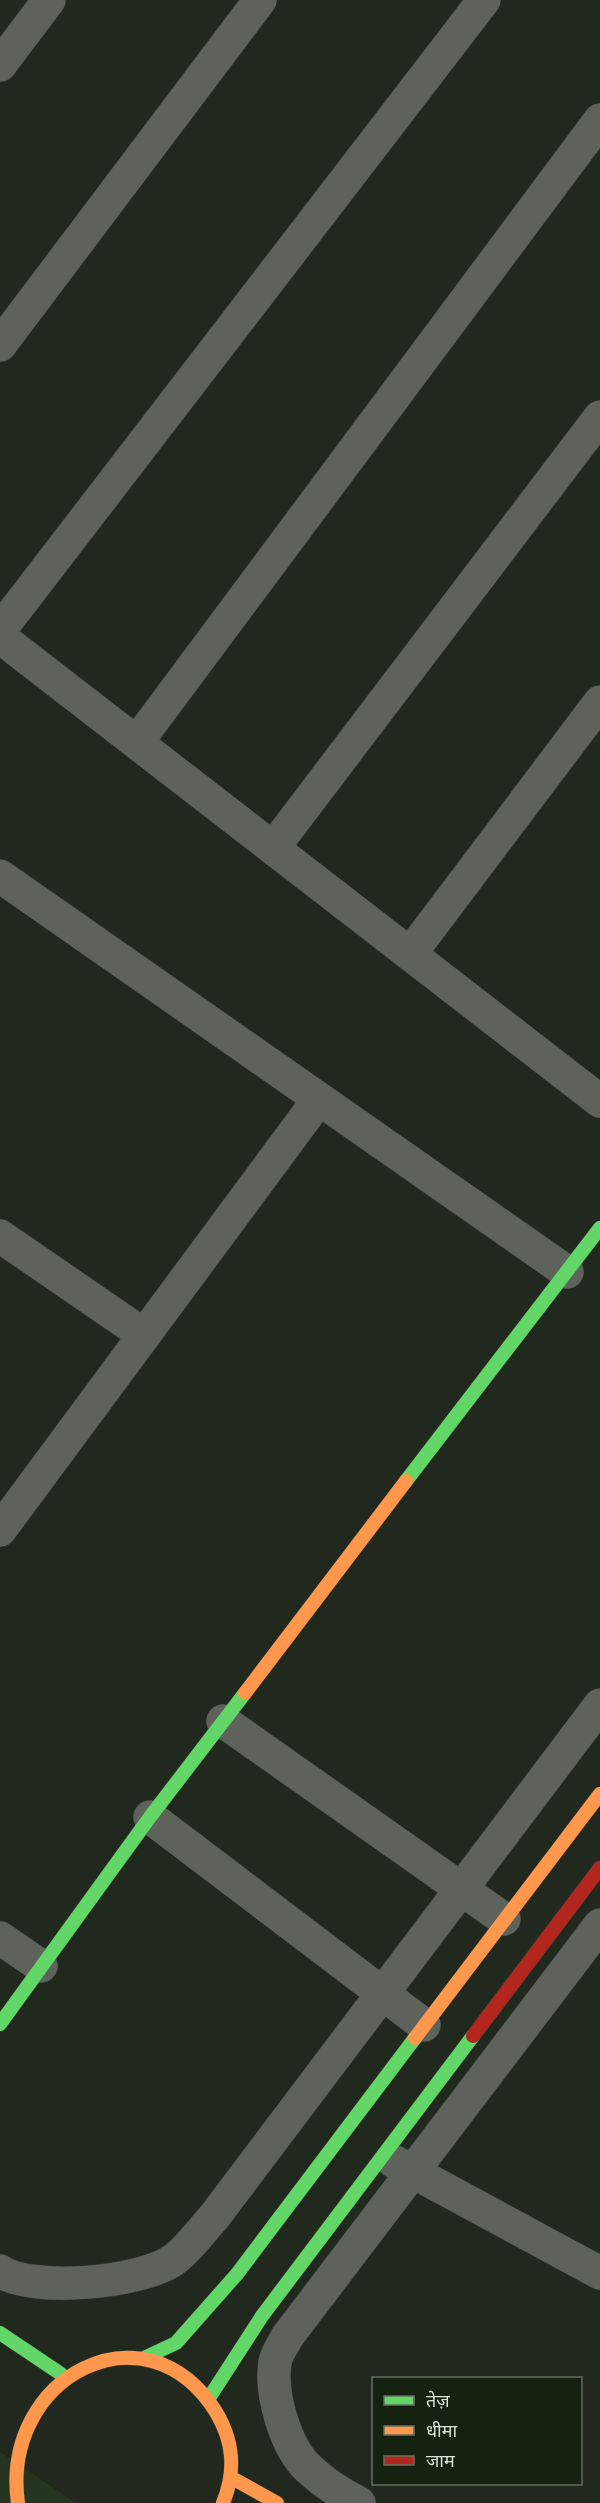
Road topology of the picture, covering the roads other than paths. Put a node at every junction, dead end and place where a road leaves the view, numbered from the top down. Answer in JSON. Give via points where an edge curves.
{"nodes":[{"id":1,"x":49,"y":0,"type":"edge"},
{"id":2,"x":261,"y":0,"type":"edge"},
{"id":3,"x":484,"y":0,"type":"edge"},
{"id":4,"x":0,"y":65,"type":"edge"},
{"id":5,"x":600,"y":120,"type":"edge"},
{"id":6,"x":0,"y":345,"type":"edge"},
{"id":7,"x":600,"y":417,"type":"edge"},
{"id":8,"x":0,"y":630,"type":"edge"},
{"id":9,"x":0,"y":637,"type":"edge"},
{"id":10,"x":600,"y":702,"type":"edge"},
{"id":11,"x":136,"y":742,"type":"junction"},
{"id":12,"x":273,"y":848,"type":"junction"},
{"id":13,"x":0,"y":876,"type":"edge"},
{"id":14,"x":410,"y":954,"type":"junction"},
{"id":15,"x":319,"y":1099,"type":"junction"},
{"id":16,"x":600,"y":1101,"type":"edge"},
{"id":17,"x":600,"y":1228,"type":"edge"},
{"id":18,"x":0,"y":1236,"type":"edge"},
{"id":19,"x":567,"y":1272,"type":"junction"},
{"id":20,"x":144,"y":1335,"type":"junction"},
{"id":21,"x":0,"y":1530,"type":"edge"},
{"id":22,"x":600,"y":1705,"type":"edge"},
{"id":23,"x":224,"y":1721,"type":"junction"},
{"id":24,"x":600,"y":1794,"type":"edge"},
{"id":25,"x":150,"y":1817,"type":"junction"},
{"id":26,"x":600,"y":1868,"type":"edge"},
{"id":27,"x":462,"y":1889,"type":"junction"},
{"id":28,"x":504,"y":1919,"type":"junction"},
{"id":29,"x":600,"y":1925,"type":"edge"},
{"id":30,"x":0,"y":1938,"type":"edge"},
{"id":31,"x":41,"y":1966,"type":"junction"},
{"id":32,"x":382,"y":1993,"type":"junction"},
{"id":33,"x":0,"y":2024,"type":"edge"},
{"id":34,"x":424,"y":2025,"type":"junction"},
{"id":35,"x":382,"y":2156,"type":"junction"},
{"id":36,"x":413,"y":2171,"type":"junction"},
{"id":37,"x":0,"y":2271,"type":"edge"},
{"id":38,"x":600,"y":2272,"type":"edge"},
{"id":39,"x":0,"y":2333,"type":"edge"},
{"id":40,"x":144,"y":2358,"type":"junction"},
{"id":41,"x":61,"y":2374,"type":"junction"},
{"id":42,"x":209,"y":2398,"type":"junction"},
{"id":43,"x":232,"y":2478,"type":"junction"},
{"id":44,"x":18,"y":2503,"type":"edge"},
{"id":45,"x":223,"y":2503,"type":"edge"},
{"id":46,"x":277,"y":2503,"type":"edge"},
{"id":47,"x":359,"y":2503,"type":"edge"}],
"edges":[{"from":1,"to":4,"type":"street"},
{"from":2,"to":6,"type":"street"},
{"from":3,"to":8,"type":"street"},
{"from":5,"to":11,"type":"street"},
{"from":7,"to":12,"type":"street"},
{"from":9,"to":11,"type":"street"},
{"from":10,"to":14,"type":"street"},
{"from":11,"to":12,"type":"street"},
{"from":12,"to":14,"type":"street"},
{"from":13,"to":15,"type":"street"},
{"from":14,"to":16,"type":"street"},
{"from":15,"to":19,"type":"street"},
{"from":15,"to":20,"type":"street"},
{"from":17,"to":19,"type":"street"},
{"from":18,"to":20,"type":"street"},
{"from":19,"to":23,"type":"street"},
{"from":20,"to":21,"type":"street"},
{"from":22,"to":27,"type":"street"},
{"from":23,"to":25,"type":"street"},
{"from":23,"to":27,"type":"street"},
{"from":24,"to":28,"type":"street"},
{"from":25,"to":31,"type":"street"},
{"from":25,"to":32,"type":"street"},
{"from":26,"to":35,"type":"street"},
{"from":27,"to":28,"type":"street"},
{"from":27,"to":32,"type":"street"},
{"from":28,"to":34,"type":"street"},
{"from":29,"to":36,"type":"street"},
{"from":30,"to":31,"type":"street"},
{"from":31,"to":33,"type":"street"},
{"from":32,"to":34,"type":"street"},
{"from":32,"to":37,"type":"street","via":[[214,2217],[176,2259],[143,2275],[86,2283],[34,2280]]},
{"from":34,"to":40,"type":"street","via":[[237,2274],[176,2343]]},
{"from":35,"to":36,"type":"street"},
{"from":35,"to":42,"type":"street","via":[[262,2316]]},
{"from":36,"to":38,"type":"street"},
{"from":36,"to":47,"type":"street","via":[[287,2337],[276,2359],[273,2383],[285,2435],[307,2468]]},
{"from":39,"to":41,"type":"street"},
{"from":40,"to":41,"type":"street","via":[[101,2358]]},
{"from":40,"to":42,"type":"street","via":[[180,2373]]},
{"from":41,"to":44,"type":"street","via":[[40,2391],[24,2414],[14,2440],[11,2466]]},
{"from":42,"to":43,"type":"street","via":[[228,2436]]},
{"from":43,"to":45,"type":"street"},
{"from":43,"to":46,"type":"street"}]}
